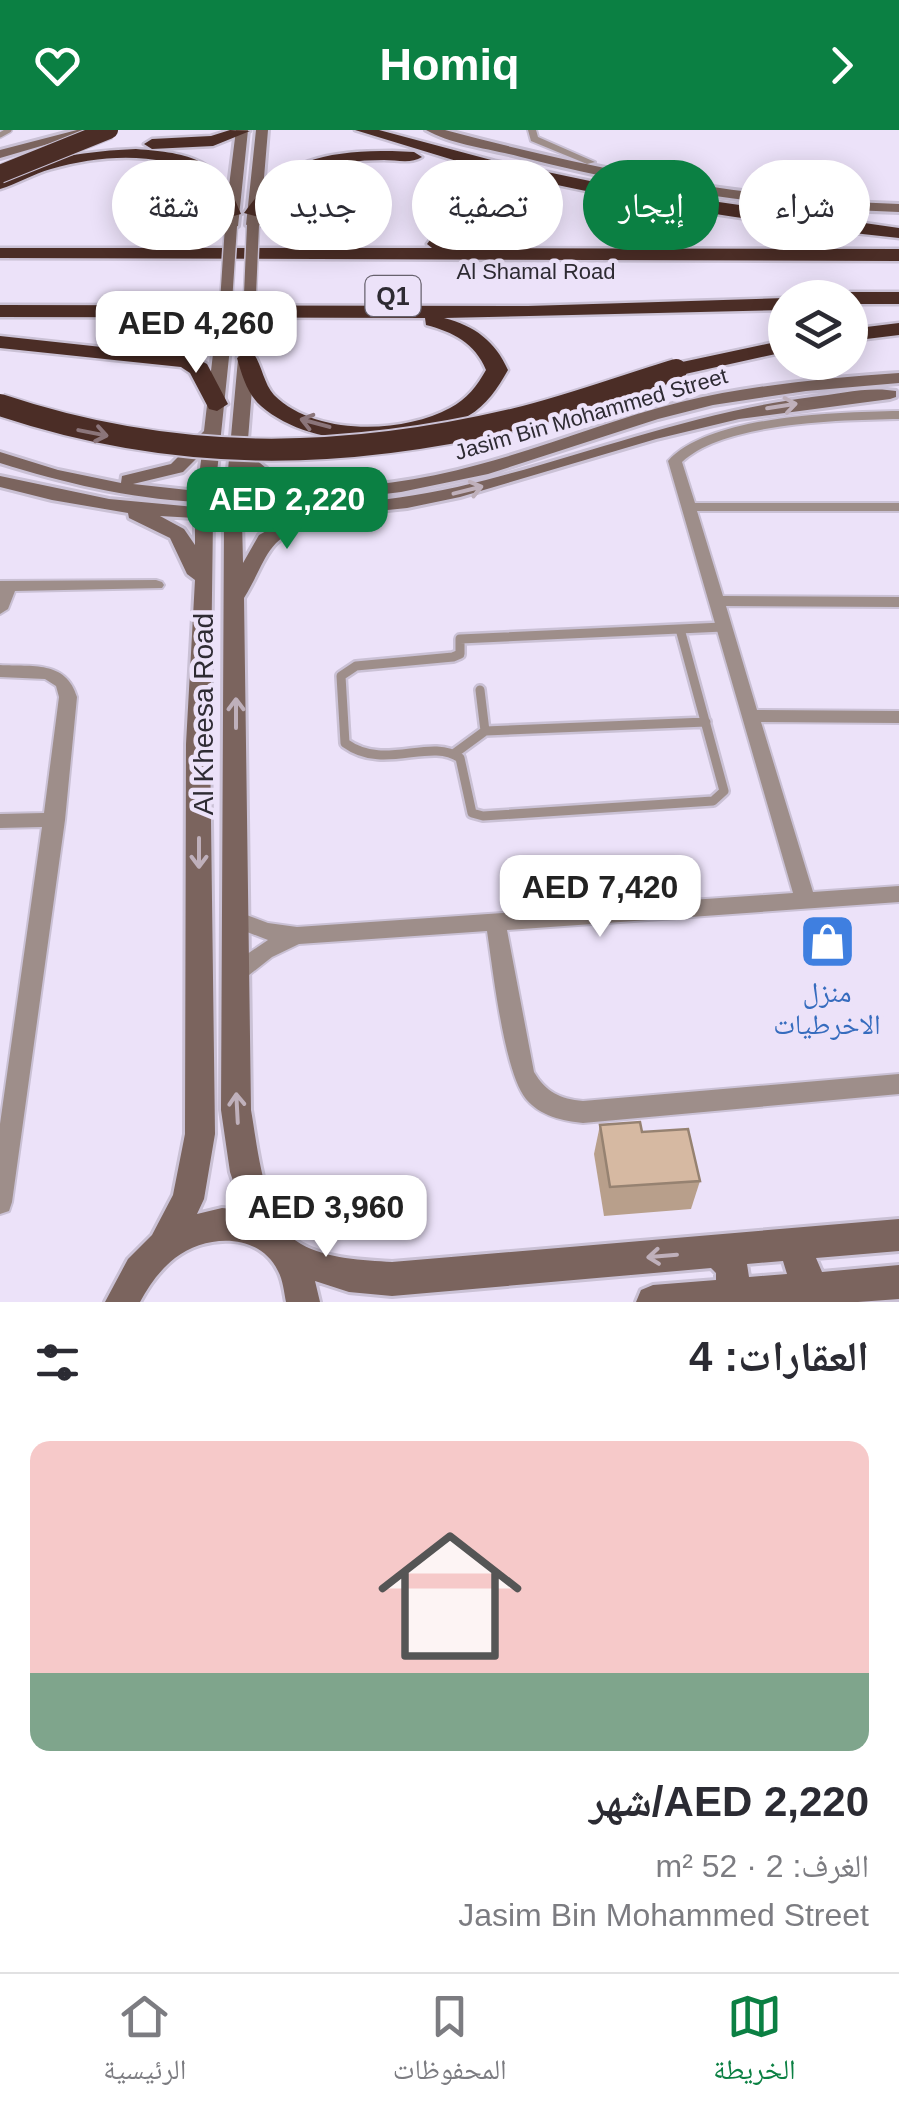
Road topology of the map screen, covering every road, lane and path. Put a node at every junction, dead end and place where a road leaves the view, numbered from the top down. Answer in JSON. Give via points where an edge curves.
{"nodes":[{"id":1,"x":8,"y":130,"type":"edge"},
{"id":2,"x":82,"y":130,"type":"edge"},
{"id":3,"x":90,"y":130,"type":"edge"},
{"id":4,"x":108,"y":130,"type":"edge"},
{"id":5,"x":242,"y":130,"type":"edge"},
{"id":6,"x":258,"y":130,"type":"edge"},
{"id":7,"x":363,"y":130,"type":"edge"},
{"id":8,"x":432,"y":130,"type":"edge"},
{"id":9,"x":468,"y":130,"type":"edge"},
{"id":10,"x":532,"y":130,"type":"edge"},
{"id":11,"x":0,"y":135,"type":"edge"},
{"id":12,"x":56,"y":135,"type":"edge"},
{"id":13,"x":0,"y":144,"type":"edge"},
{"id":14,"x":0,"y":154,"type":"edge"},
{"id":15,"x":172,"y":160,"type":"edge"},
{"id":16,"x":583,"y":160,"type":"edge"},
{"id":17,"x":585,"y":160,"type":"edge"},
{"id":18,"x":0,"y":172,"type":"edge"},
{"id":19,"x":0,"y":184,"type":"edge"},
{"id":20,"x":719,"y":185,"type":"edge"},
{"id":21,"x":235,"y":193,"type":"edge"},
{"id":22,"x":899,"y":200,"type":"edge"},
{"id":23,"x":899,"y":208,"type":"edge"},
{"id":24,"x":253,"y":219,"type":"junction"},
{"id":25,"x":899,"y":232,"type":"edge"},
{"id":26,"x":0,"y":236,"type":"edge"},
{"id":27,"x":230,"y":250,"type":"edge"},
{"id":28,"x":0,"y":252,"type":"edge"},
{"id":29,"x":123,"y":253,"type":"junction"},
{"id":30,"x":347,"y":253,"type":"junction"},
{"id":31,"x":899,"y":255,"type":"edge"},
{"id":32,"x":0,"y":267,"type":"edge"},
{"id":33,"x":899,"y":270,"type":"edge"},
{"id":34,"x":0,"y":294,"type":"edge"},
{"id":35,"x":868,"y":298,"type":"edge"},
{"id":36,"x":899,"y":298,"type":"edge"},
{"id":37,"x":768,"y":301,"type":"edge"},
{"id":38,"x":768,"y":301,"type":"edge"},
{"id":39,"x":0,"y":310,"type":"edge"},
{"id":40,"x":350,"y":312,"type":"junction"},
{"id":41,"x":899,"y":329,"type":"edge"},
{"id":42,"x":868,"y":333,"type":"edge"},
{"id":43,"x":0,"y":342,"type":"edge"},
{"id":44,"x":768,"y":350,"type":"edge"},
{"id":45,"x":248,"y":358,"type":"junction"},
{"id":46,"x":899,"y":378,"type":"edge"},
{"id":47,"x":899,"y":394,"type":"edge"},
{"id":48,"x":217,"y":404,"type":"junction"},
{"id":49,"x":0,"y":405,"type":"edge"},
{"id":50,"x":895,"y":415,"type":"edge"},
{"id":51,"x":215,"y":429,"type":"junction"},
{"id":52,"x":240,"y":455,"type":"junction"},
{"id":53,"x":0,"y":457,"type":"edge"},
{"id":54,"x":0,"y":480,"type":"edge"},
{"id":55,"x":84,"y":480,"type":"junction"},
{"id":56,"x":94,"y":500,"type":"junction"},
{"id":57,"x":346,"y":502,"type":"junction"},
{"id":58,"x":205,"y":503,"type":"junction"},
{"id":59,"x":234,"y":504,"type":"junction"},
{"id":60,"x":687,"y":507,"type":"junction"},
{"id":61,"x":899,"y":508,"type":"edge"},
{"id":62,"x":156,"y":585,"type":"dead end"},
{"id":63,"x":4,"y":586,"type":"edge"},
{"id":64,"x":205,"y":589,"type":"junction"},
{"id":65,"x":236,"y":594,"type":"junction"},
{"id":66,"x":715,"y":601,"type":"junction"},
{"id":67,"x":899,"y":602,"type":"edge"},
{"id":68,"x":0,"y":609,"type":"edge"},
{"id":69,"x":723,"y":627,"type":"junction"},
{"id":70,"x":680,"y":629,"type":"junction"},
{"id":71,"x":0,"y":671,"type":"edge"},
{"id":72,"x":480,"y":690,"type":"dead end"},
{"id":73,"x":750,"y":716,"type":"junction"},
{"id":74,"x":899,"y":717,"type":"edge"},
{"id":75,"x":706,"y":722,"type":"junction"},
{"id":76,"x":485,"y":731,"type":"junction"},
{"id":77,"x":455,"y":753,"type":"junction"},
{"id":78,"x":0,"y":820,"type":"edge"},
{"id":79,"x":54,"y":820,"type":"junction"},
{"id":80,"x":899,"y":894,"type":"edge"},
{"id":81,"x":806,"y":900,"type":"junction"},
{"id":82,"x":236,"y":919,"type":"junction"},
{"id":83,"x":495,"y":921,"type":"junction"},
{"id":84,"x":297,"y":936,"type":"junction"},
{"id":85,"x":236,"y":972,"type":"junction"},
{"id":86,"x":899,"y":1084,"type":"edge"},
{"id":87,"x":0,"y":1202,"type":"edge"},
{"id":88,"x":899,"y":1235,"type":"edge"},
{"id":89,"x":165,"y":1242,"type":"junction"},
{"id":90,"x":803,"y":1244,"type":"junction"},
{"id":91,"x":278,"y":1246,"type":"junction"},
{"id":92,"x":716,"y":1252,"type":"junction"},
{"id":93,"x":899,"y":1282,"type":"edge"},
{"id":94,"x":814,"y":1289,"type":"junction"},
{"id":95,"x":728,"y":1296,"type":"junction"},
{"id":96,"x":122,"y":1302,"type":"edge"},
{"id":97,"x":303,"y":1302,"type":"edge"},
{"id":98,"x":653,"y":1302,"type":"edge"}],
"edges":[{"from":1,"to":11,"type":"lane"},
{"from":2,"to":12,"type":"main road"},
{"from":3,"to":12,"type":"main road"},
{"from":4,"to":18,"type":"highway","bridge":true},
{"from":5,"to":18,"type":"highway","via":[[214,141],[113,147]]},
{"from":5,"to":21,"type":"main road"},
{"from":6,"to":24,"type":"main road","name":"Al Kheesa Road"},
{"from":7,"to":25,"type":"highway","via":[[694,206]]},
{"from":8,"to":23,"type":"main road","via":[[673,189]]},
{"from":9,"to":16,"type":"main road"},
{"from":10,"to":17,"type":"street","via":[[534,140]]},
{"from":12,"to":13,"type":"main road"},
{"from":12,"to":14,"type":"main road"},
{"from":15,"to":19,"type":"highway","via":[[73,159]]},
{"from":20,"to":22,"type":"main road"},
{"from":24,"to":30,"type":"highway","via":[[266,189],[283,177],[366,156],[458,164],[490,178],[505,198],[496,220],[464,237]]},
{"from":24,"to":45,"type":"main road","name":"Al Kheesa Road","bridge":true},
{"from":26,"to":29,"type":"highway","via":[[34,246]]},
{"from":27,"to":48,"type":"main road","bridge":true},
{"from":28,"to":29,"type":"highway"},
{"from":29,"to":30,"type":"highway"},
{"from":30,"to":31,"type":"highway"},
{"from":32,"to":33,"type":"highway","name":"Al Shamal Road","number":"Q1"},
{"from":34,"to":37,"type":"highway","name":"Al Shamal Road","number":"Q1"},
{"from":35,"to":36,"type":"highway"},
{"from":38,"to":40,"type":"highway"},
{"from":39,"to":40,"type":"highway"},
{"from":40,"to":45,"type":"highway","one_way":true,"via":[[464,330],[493,358],[492,386],[456,416],[424,426],[349,430],[282,411],[256,384]]},
{"from":41,"to":42,"type":"highway"},
{"from":43,"to":48,"type":"highway","via":[[181,360],[199,369]]},
{"from":49,"to":44,"type":"highway","one_way":true,"bridge":true,"via":[[142,442],[309,449],[468,430]]},
{"from":45,"to":52,"type":"main road","name":"Al Kheesa Road"},
{"from":46,"to":57,"type":"main road","name":"Jasim Bin Mohammed Street","via":[[732,396]]},
{"from":57,"to":47,"type":"main road","name":"Jasim Bin Mohammed Street","one_way":true,"via":[[482,487],[737,414]]},
{"from":48,"to":51,"type":"main road"},
{"from":50,"to":60,"type":"street","via":[[792,422],[690,446],[674,466]]},
{"from":51,"to":55,"type":"main road","via":[[190,459],[168,472]]},
{"from":51,"to":58,"type":"main road"},
{"from":52,"to":57,"type":"main road","via":[[266,478]]},
{"from":52,"to":59,"type":"main road","name":"Al Kheesa Road"},
{"from":53,"to":55,"type":"main road","name":"Jasim Bin Mohammed Street"},
{"from":54,"to":56,"type":"main road","name":"Jasim Bin Mohammed Street"},
{"from":55,"to":58,"type":"main road","name":"Jasim Bin Mohammed Street"},
{"from":56,"to":58,"type":"main road","name":"Jasim Bin Mohammed Street"},
{"from":56,"to":64,"type":"main road","via":[[180,534]]},
{"from":57,"to":59,"type":"main road","name":"Jasim Bin Mohammed Street"},
{"from":57,"to":65,"type":"main road","via":[[266,536]]},
{"from":58,"to":59,"type":"main road","name":"Jasim Bin Mohammed Street"},
{"from":58,"to":64,"type":"main road","name":"Al Kheesa Road"},
{"from":59,"to":65,"type":"main road","name":"Al Kheesa Road"},
{"from":60,"to":61,"type":"street"},
{"from":60,"to":66,"type":"street"},
{"from":62,"to":63,"type":"street"},
{"from":63,"to":68,"type":"street"},
{"from":64,"to":89,"type":"main road","name":"Al Kheesa Road","one_way":true,"via":[[198,744],[200,1134],[188,1199]]},
{"from":82,"to":65,"type":"main road","name":"Al Kheesa Road","one_way":true},
{"from":66,"to":67,"type":"street"},
{"from":66,"to":69,"type":"street"},
{"from":69,"to":70,"type":"lane"},
{"from":69,"to":73,"type":"street"},
{"from":70,"to":75,"type":"lane"},
{"from":70,"to":77,"type":"lane","via":[[460,639],[460,654],[452,657],[356,666],[342,676],[344,744],[351,750],[383,756]]},
{"from":71,"to":79,"type":"street","via":[[49,674],[68,689]]},
{"from":72,"to":76,"type":"lane"},
{"from":73,"to":74,"type":"street"},
{"from":73,"to":81,"type":"street"},
{"from":75,"to":76,"type":"lane"},
{"from":75,"to":77,"type":"lane","via":[[724,791],[703,804],[483,816],[472,813]]},
{"from":76,"to":77,"type":"lane"},
{"from":78,"to":79,"type":"street"},
{"from":79,"to":87,"type":"street"},
{"from":80,"to":81,"type":"street"},
{"from":81,"to":83,"type":"street"},
{"from":82,"to":84,"type":"street"},
{"from":82,"to":85,"type":"main road","name":"Al Kheesa Road"},
{"from":83,"to":84,"type":"street"},
{"from":83,"to":86,"type":"street","via":[[523,1072],[535,1094],[557,1108],[583,1112]]},
{"from":84,"to":85,"type":"street"},
{"from":91,"to":85,"type":"main road","name":"Al Kheesa Road","one_way":true,"via":[[246,1172],[236,1110]]},
{"from":88,"to":90,"type":"main road"},
{"from":89,"to":91,"type":"main road","via":[[225,1223]]},
{"from":89,"to":96,"type":"main road","name":"Al Kheesa Road","via":[[137,1270]]},
{"from":90,"to":92,"type":"main road"},
{"from":90,"to":94,"type":"main road","via":[[797,1258]]},
{"from":92,"to":91,"type":"main road","one_way":true,"via":[[392,1279],[349,1276]]},
{"from":91,"to":97,"type":"main road","name":"Al Kheesa Road","via":[[297,1272]]},
{"from":92,"to":95,"type":"main road","via":[[731,1262],[736,1276]]},
{"from":93,"to":94,"type":"main road"},
{"from":94,"to":95,"type":"main road"},
{"from":95,"to":98,"type":"main road"}]}
